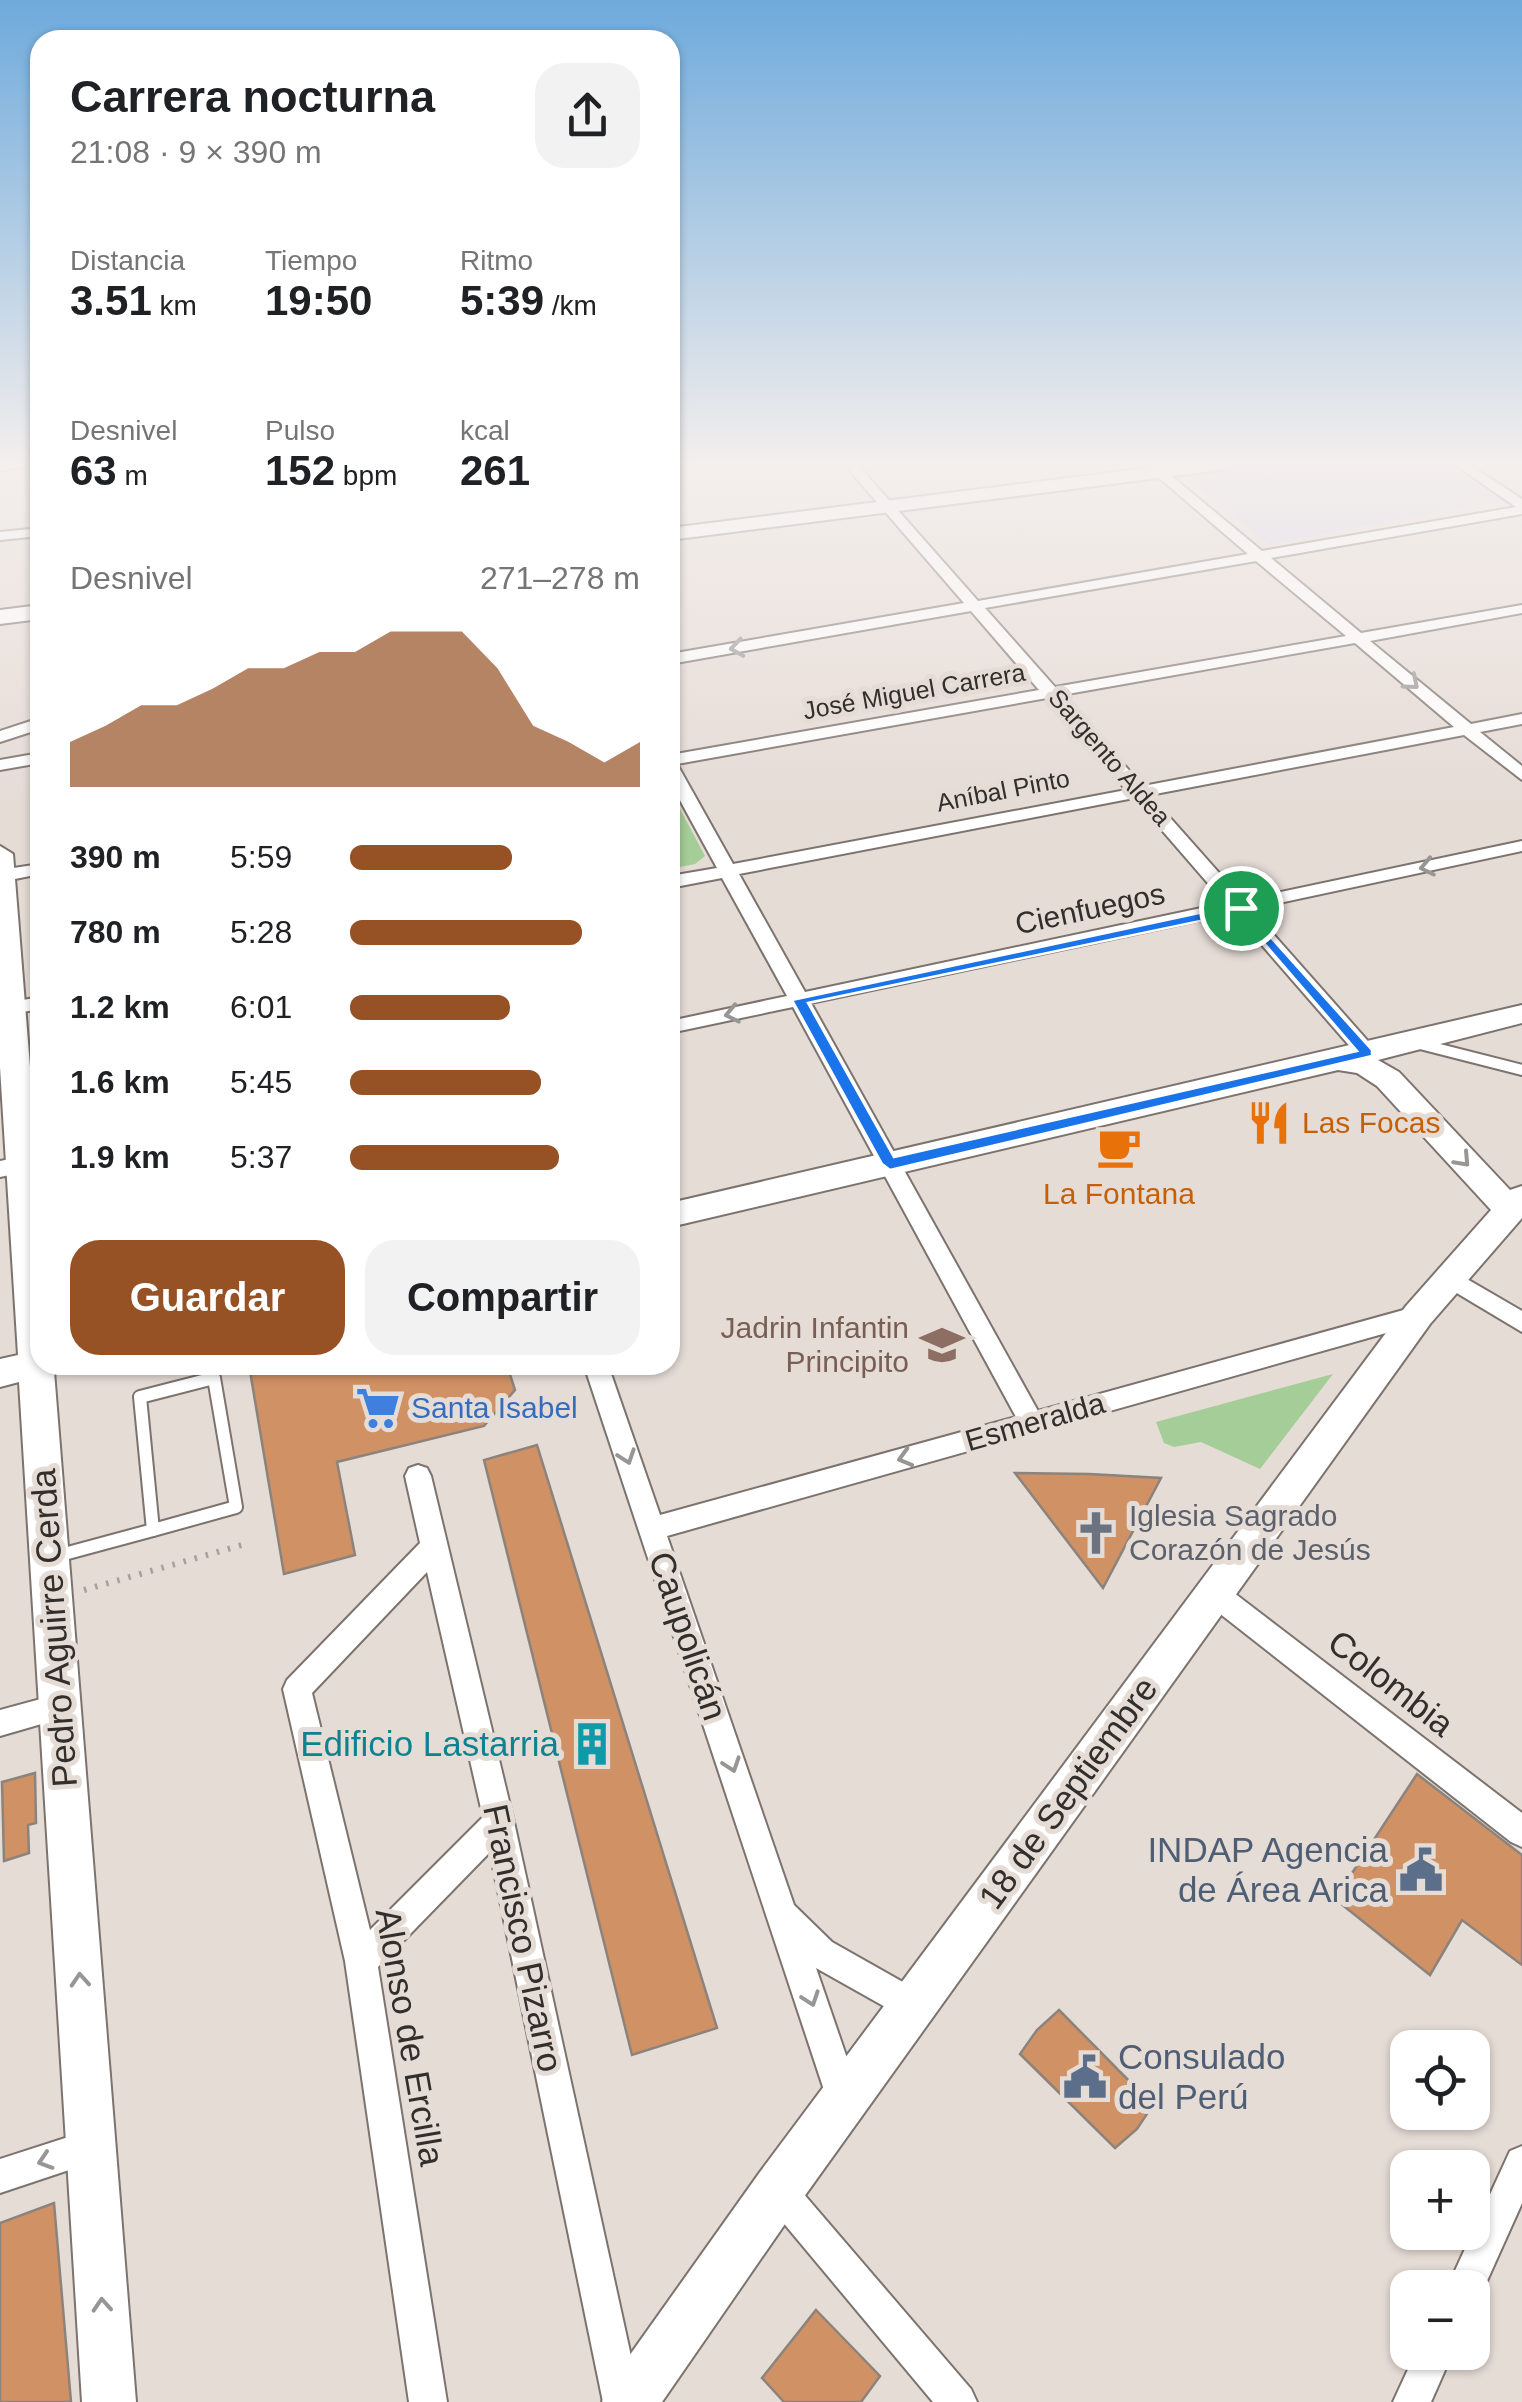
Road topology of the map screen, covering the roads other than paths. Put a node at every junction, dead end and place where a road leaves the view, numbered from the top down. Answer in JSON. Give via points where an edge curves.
{"nodes":[{"id":1,"x":952,"y":576,"type":"edge"},
{"id":2,"x":1160,"y":576,"type":"edge"},
{"id":3,"x":1284,"y":576,"type":"edge"},
{"id":4,"x":980,"y":608,"type":"junction"},
{"id":5,"x":1522,"y":610,"type":"edge"},
{"id":6,"x":30,"y":613,"type":"edge"},
{"id":7,"x":0,"y":617,"type":"edge"},
{"id":8,"x":1359,"y":638,"type":"junction"},
{"id":9,"x":680,"y":657,"type":"edge"},
{"id":10,"x":1053,"y":692,"type":"junction"},
{"id":11,"x":1522,"y":719,"type":"edge"},
{"id":12,"x":30,"y":727,"type":"edge"},
{"id":13,"x":1468,"y":730,"type":"junction"},
{"id":14,"x":0,"y":737,"type":"edge"},
{"id":15,"x":30,"y":760,"type":"edge"},
{"id":16,"x":680,"y":761,"type":"edge"},
{"id":17,"x":0,"y":764,"type":"edge"},
{"id":18,"x":1522,"y":775,"type":"edge"},
{"id":19,"x":680,"y":781,"type":"edge"},
{"id":20,"x":1140,"y":792,"type":"junction"},
{"id":21,"x":1522,"y":846,"type":"edge"},
{"id":22,"x":0,"y":854,"type":"edge"},
{"id":23,"x":728,"y":870,"type":"junction"},
{"id":24,"x":30,"y":871,"type":"edge"},
{"id":25,"x":1,"y":876,"type":"edge"},
{"id":26,"x":680,"y":880,"type":"edge"},
{"id":27,"x":1241,"y":908,"type":"junction"},
{"id":28,"x":799,"y":1000,"type":"junction"},
{"id":29,"x":16,"y":1007,"type":"edge"},
{"id":30,"x":1522,"y":1014,"type":"edge"},
{"id":31,"x":680,"y":1025,"type":"edge"},
{"id":32,"x":1412,"y":1042,"type":"junction"},
{"id":33,"x":1367,"y":1053,"type":"junction"},
{"id":34,"x":1335,"y":1061,"type":"junction"},
{"id":35,"x":1522,"y":1070,"type":"edge"},
{"id":36,"x":890,"y":1164,"type":"junction"},
{"id":37,"x":20,"y":1165,"type":"edge"},
{"id":38,"x":1515,"y":1202,"type":"edge"},
{"id":39,"x":680,"y":1213,"type":"edge"},
{"id":40,"x":1448,"y":1277,"type":"junction"},
{"id":41,"x":1418,"y":1316,"type":"junction"},
{"id":42,"x":1522,"y":1322,"type":"edge"},
{"id":43,"x":25,"y":1367,"type":"edge"},
{"id":44,"x":205,"y":1375,"type":"edge"},
{"id":45,"x":214,"y":1375,"type":"edge"},
{"id":46,"x":599,"y":1375,"type":"edge"},
{"id":47,"x":1032,"y":1422,"type":"junction"},
{"id":48,"x":418,"y":1476,"type":"dead end"},
{"id":49,"x":651,"y":1529,"type":"junction"},
{"id":50,"x":153,"y":1531,"type":"junction"},
{"id":51,"x":433,"y":1548,"type":"junction"},
{"id":52,"x":51,"y":1579,"type":"junction"},
{"id":53,"x":1215,"y":1594,"type":"junction"},
{"id":54,"x":60,"y":1706,"type":"junction"},
{"id":55,"x":0,"y":1723,"type":"edge"},
{"id":56,"x":499,"y":1822,"type":"junction"},
{"id":57,"x":1522,"y":1832,"type":"edge"},
{"id":58,"x":780,"y":1907,"type":"junction"},
{"id":59,"x":360,"y":1961,"type":"junction"},
{"id":60,"x":912,"y":2006,"type":"junction"},
{"id":61,"x":844,"y":2099,"type":"junction"},
{"id":62,"x":90,"y":2147,"type":"junction"},
{"id":63,"x":1522,"y":2164,"type":"edge"},
{"id":64,"x":0,"y":2176,"type":"edge"},
{"id":65,"x":778,"y":2190,"type":"junction"},
{"id":66,"x":1473,"y":2270,"type":"edge"},
{"id":67,"x":1427,"y":2370,"type":"edge"},
{"id":68,"x":109,"y":2402,"type":"edge"},
{"id":69,"x":428,"y":2402,"type":"edge"},
{"id":70,"x":626,"y":2402,"type":"edge"},
{"id":71,"x":958,"y":2402,"type":"edge"},
{"id":72,"x":1412,"y":2402,"type":"edge"}],
"edges":[{"from":1,"to":4,"type":"street","name":"Sargento Aldea"},
{"from":2,"to":4,"type":"street"},
{"from":3,"to":8,"type":"street"},
{"from":4,"to":9,"type":"street","one_way":true},
{"from":4,"to":10,"type":"street","name":"Sargento Aldea"},
{"from":5,"to":8,"type":"street","name":"José Miguel Carrera"},
{"from":6,"to":7,"type":"main road"},
{"from":8,"to":10,"type":"street","name":"José Miguel Carrera"},
{"from":8,"to":13,"type":"street","one_way":true},
{"from":10,"to":16,"type":"street","name":"José Miguel Carrera"},
{"from":10,"to":20,"type":"street","name":"Sargento Aldea"},
{"from":11,"to":13,"type":"street","name":"Aníbal Pinto"},
{"from":12,"to":14,"type":"street"},
{"from":13,"to":18,"type":"street"},
{"from":13,"to":20,"type":"street","name":"Aníbal Pinto"},
{"from":15,"to":17,"type":"street"},
{"from":19,"to":23,"type":"street"},
{"from":20,"to":23,"type":"street","name":"Aníbal Pinto"},
{"from":20,"to":27,"type":"street","name":"Sargento Aldea"},
{"from":21,"to":27,"type":"street","name":"Cienfuegos","one_way":true},
{"from":22,"to":25,"type":"main road","name":"Pedro Aguirre Cerda"},
{"from":23,"to":26,"type":"street","name":"Aníbal Pinto"},
{"from":23,"to":28,"type":"street"},
{"from":24,"to":25,"type":"street"},
{"from":25,"to":29,"type":"main road","name":"Pedro Aguirre Cerda"},
{"from":27,"to":28,"type":"street","name":"Cienfuegos"},
{"from":27,"to":33,"type":"street","name":"Sargento Aldea"},
{"from":28,"to":31,"type":"street","name":"Cienfuegos","one_way":true},
{"from":28,"to":36,"type":"street"},
{"from":29,"to":37,"type":"main road","name":"Pedro Aguirre Cerda"},
{"from":30,"to":32,"type":"main road"},
{"from":32,"to":33,"type":"main road"},
{"from":32,"to":35,"type":"lane"},
{"from":33,"to":34,"type":"main road"},
{"from":34,"to":36,"type":"main road"},
{"from":34,"to":38,"type":"main road","one_way":true,"via":[[1365,1065],[1388,1079]]},
{"from":36,"to":39,"type":"main road"},
{"from":36,"to":47,"type":"street"},
{"from":37,"to":43,"type":"main road","name":"Pedro Aguirre Cerda"},
{"from":38,"to":40,"type":"main road","name":"18 de Septiembre"},
{"from":40,"to":41,"type":"main road","name":"18 de Septiembre"},
{"from":40,"to":42,"type":"street"},
{"from":41,"to":47,"type":"street","name":"Esmeralda"},
{"from":41,"to":53,"type":"main road","name":"18 de Septiembre"},
{"from":43,"to":52,"type":"main road","name":"Pedro Aguirre Cerda"},
{"from":44,"to":50,"type":"lane","via":[[140,1398]]},
{"from":45,"to":50,"type":"lane","via":[[236,1507]]},
{"from":46,"to":49,"type":"street","name":"Caupolicán","one_way":true},
{"from":47,"to":49,"type":"street","name":"Esmeralda","one_way":true},
{"from":48,"to":51,"type":"street","name":"Francisco Pizarro"},
{"from":49,"to":58,"type":"street","name":"Caupolicán","one_way":true},
{"from":50,"to":52,"type":"lane"},
{"from":51,"to":56,"type":"street","name":"Francisco Pizarro"},
{"from":51,"to":59,"type":"street","name":"Alonso de Ercilla","via":[[297,1688]]},
{"from":52,"to":54,"type":"main road","name":"Pedro Aguirre Cerda"},
{"from":53,"to":57,"type":"street","name":"Colombia"},
{"from":53,"to":60,"type":"main road","name":"18 de Septiembre"},
{"from":54,"to":55,"type":"street"},
{"from":62,"to":54,"type":"main road","name":"Pedro Aguirre Cerda","one_way":true},
{"from":56,"to":59,"type":"street"},
{"from":56,"to":70,"type":"street","name":"Francisco Pizarro"},
{"from":58,"to":60,"type":"street","name":"Caupolicán","via":[[822,1953]]},
{"from":58,"to":61,"type":"street","name":"Caupolicán","one_way":true},
{"from":59,"to":69,"type":"street","name":"Alonso de Ercilla"},
{"from":60,"to":61,"type":"main road","name":"18 de Septiembre"},
{"from":61,"to":65,"type":"main road","name":"18 de Septiembre"},
{"from":62,"to":64,"type":"street","one_way":true},
{"from":68,"to":62,"type":"main road","name":"Pedro Aguirre Cerda","one_way":true},
{"from":63,"to":66,"type":"street"},
{"from":65,"to":70,"type":"main road","name":"18 de Septiembre"},
{"from":65,"to":71,"type":"street"},
{"from":67,"to":72,"type":"street"}]}
